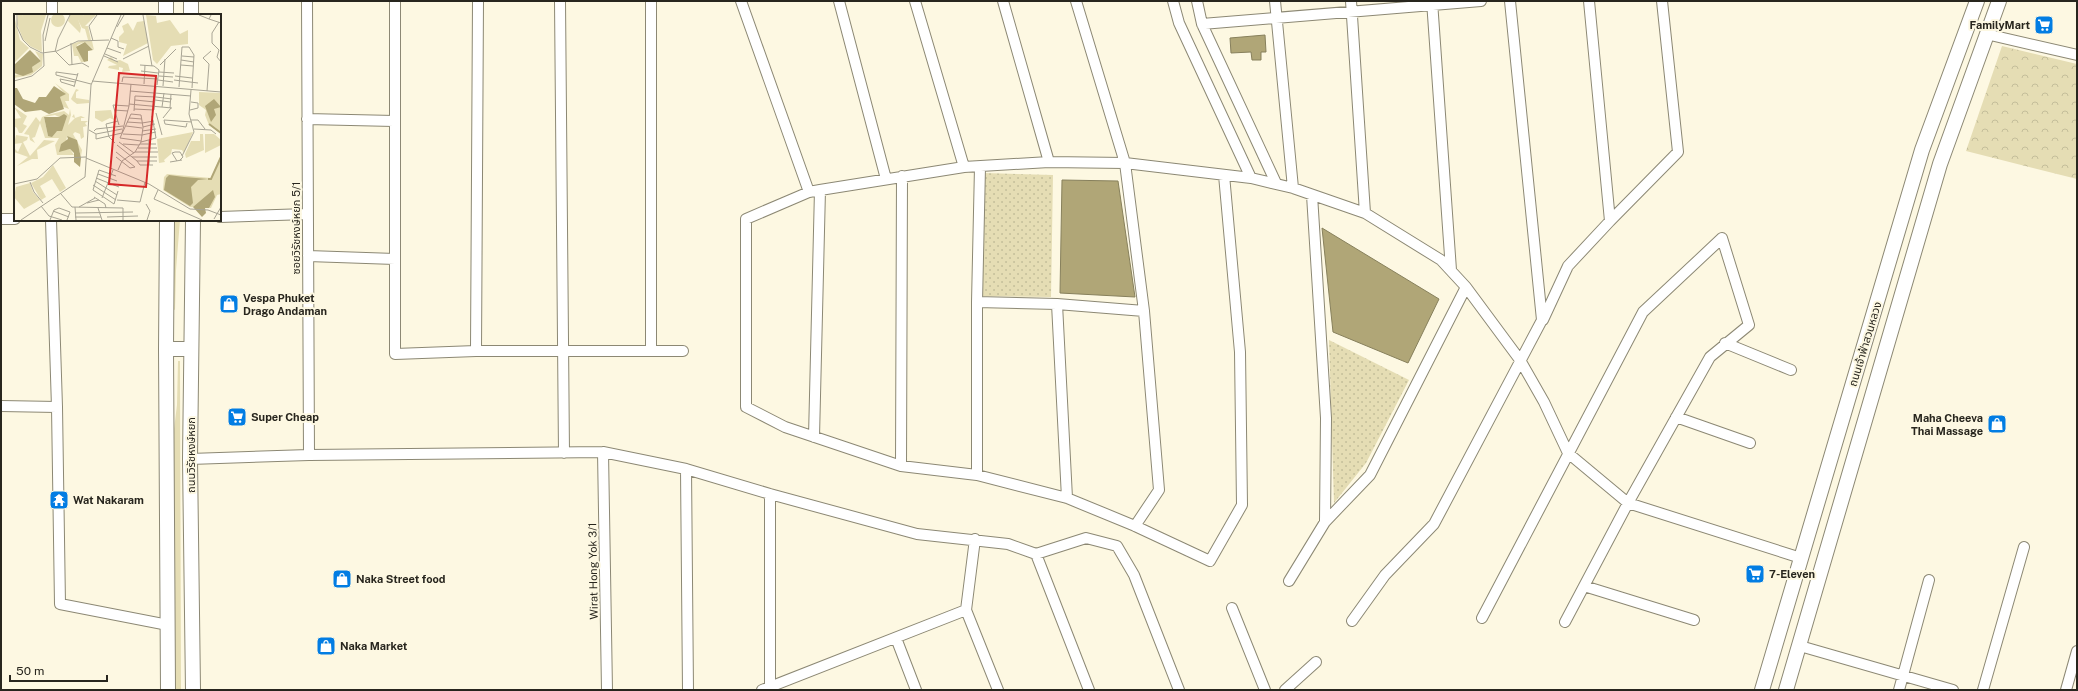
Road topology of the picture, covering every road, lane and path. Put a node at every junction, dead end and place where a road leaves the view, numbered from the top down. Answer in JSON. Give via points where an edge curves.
{"nodes":[{"id":1,"x":52,"y":1,"type":"edge"},
{"id":2,"x":166,"y":1,"type":"edge"},
{"id":3,"x":191,"y":1,"type":"edge"},
{"id":4,"x":307,"y":1,"type":"edge"},
{"id":5,"x":395,"y":1,"type":"edge"},
{"id":6,"x":478,"y":1,"type":"edge"},
{"id":7,"x":560,"y":1,"type":"edge"},
{"id":8,"x":651,"y":1,"type":"edge"},
{"id":9,"x":839,"y":1,"type":"edge"},
{"id":10,"x":915,"y":1,"type":"edge"},
{"id":11,"x":1003,"y":1,"type":"edge"},
{"id":12,"x":1076,"y":1,"type":"edge"},
{"id":13,"x":1173,"y":1,"type":"edge"},
{"id":14,"x":1197,"y":1,"type":"edge"},
{"id":15,"x":1275,"y":1,"type":"edge"},
{"id":16,"x":1351,"y":1,"type":"edge"},
{"id":17,"x":1481,"y":1,"type":"edge"},
{"id":18,"x":1510,"y":1,"type":"edge"},
{"id":19,"x":1589,"y":1,"type":"edge"},
{"id":20,"x":1662,"y":1,"type":"edge"},
{"id":21,"x":1977,"y":1,"type":"edge"},
{"id":22,"x":1999,"y":1,"type":"edge"},
{"id":23,"x":744,"y":2,"type":"edge"},
{"id":24,"x":1433,"y":3,"type":"edge"},
{"id":25,"x":1352,"y":12,"type":"junction"},
{"id":26,"x":52,"y":14,"type":"edge"},
{"id":27,"x":166,"y":14,"type":"edge"},
{"id":28,"x":191,"y":14,"type":"edge"},
{"id":29,"x":1276,"y":18,"type":"junction"},
{"id":30,"x":1202,"y":24,"type":"junction"},
{"id":31,"x":1986,"y":34,"type":"junction"},
{"id":32,"x":2077,"y":55,"type":"edge"},
{"id":33,"x":307,"y":119,"type":"junction"},
{"id":34,"x":394,"y":121,"type":"junction"},
{"id":35,"x":1049,"y":162,"type":"junction"},
{"id":36,"x":1125,"y":163,"type":"junction"},
{"id":37,"x":980,"y":166,"type":"junction"},
{"id":38,"x":964,"y":167,"type":"junction"},
{"id":39,"x":1224,"y":174,"type":"junction"},
{"id":40,"x":902,"y":176,"type":"junction"},
{"id":41,"x":1251,"y":178,"type":"junction"},
{"id":42,"x":886,"y":179,"type":"junction"},
{"id":43,"x":1276,"y":183,"type":"junction"},
{"id":44,"x":1293,"y":188,"type":"junction"},
{"id":45,"x":820,"y":190,"type":"junction"},
{"id":46,"x":809,"y":192,"type":"junction"},
{"id":47,"x":1312,"y":195,"type":"junction"},
{"id":48,"x":1365,"y":213,"type":"junction"},
{"id":49,"x":307,"y":214,"type":"junction"},
{"id":50,"x":221,"y":216,"type":"edge"},
{"id":51,"x":1,"y":219,"type":"edge"},
{"id":52,"x":14,"y":219,"type":"edge"},
{"id":53,"x":51,"y":221,"type":"edge"},
{"id":54,"x":167,"y":221,"type":"edge"},
{"id":55,"x":193,"y":221,"type":"edge"},
{"id":56,"x":1610,"y":221,"type":"junction"},
{"id":57,"x":308,"y":256,"type":"junction"},
{"id":58,"x":395,"y":259,"type":"junction"},
{"id":59,"x":1451,"y":270,"type":"junction"},
{"id":60,"x":1466,"y":287,"type":"junction"},
{"id":61,"x":977,"y":302,"type":"junction"},
{"id":62,"x":1057,"y":304,"type":"junction"},
{"id":63,"x":1144,"y":311,"type":"junction"},
{"id":64,"x":1542,"y":320,"type":"junction"},
{"id":65,"x":1725,"y":343,"type":"junction"},
{"id":66,"x":166,"y":349,"type":"junction"},
{"id":67,"x":191,"y":349,"type":"junction"},
{"id":68,"x":476,"y":351,"type":"junction"},
{"id":69,"x":565,"y":351,"type":"junction"},
{"id":70,"x":651,"y":351,"type":"junction"},
{"id":71,"x":683,"y":351,"type":"dead end"},
{"id":72,"x":1520,"y":360,"type":"junction"},
{"id":73,"x":1791,"y":370,"type":"dead end"},
{"id":74,"x":1,"y":406,"type":"edge"},
{"id":75,"x":57,"y":407,"type":"junction"},
{"id":76,"x":1844,"y":413,"type":"junction"},
{"id":77,"x":1676,"y":417,"type":"junction"},
{"id":78,"x":1865,"y":420,"type":"junction"},
{"id":79,"x":814,"y":437,"type":"junction"},
{"id":80,"x":1750,"y":443,"type":"dead end"},
{"id":81,"x":604,"y":452,"type":"junction"},
{"id":82,"x":564,"y":453,"type":"junction"},
{"id":83,"x":1568,"y":453,"type":"junction"},
{"id":84,"x":309,"y":455,"type":"junction"},
{"id":85,"x":190,"y":459,"type":"junction"},
{"id":86,"x":901,"y":466,"type":"junction"},
{"id":87,"x":686,"y":469,"type":"junction"},
{"id":88,"x":977,"y":475,"type":"junction"},
{"id":89,"x":770,"y":494,"type":"junction"},
{"id":90,"x":1067,"y":498,"type":"junction"},
{"id":91,"x":1628,"y":503,"type":"junction"},
{"id":92,"x":1325,"y":522,"type":"junction"},
{"id":93,"x":1135,"y":526,"type":"junction"},
{"id":94,"x":975,"y":539,"type":"junction"},
{"id":95,"x":2024,"y":547,"type":"dead end"},
{"id":96,"x":1036,"y":554,"type":"junction"},
{"id":97,"x":1801,"y":558,"type":"junction"},
{"id":98,"x":1929,"y":580,"type":"dead end"},
{"id":99,"x":1289,"y":581,"type":"dead end"},
{"id":100,"x":1584,"y":586,"type":"junction"},
{"id":101,"x":1232,"y":608,"type":"dead end"},
{"id":102,"x":966,"y":610,"type":"junction"},
{"id":103,"x":1482,"y":618,"type":"dead end"},
{"id":104,"x":1694,"y":620,"type":"dead end"},
{"id":105,"x":1352,"y":621,"type":"dead end"},
{"id":106,"x":1565,"y":622,"type":"dead end"},
{"id":107,"x":168,"y":625,"type":"junction"},
{"id":108,"x":896,"y":638,"type":"junction"},
{"id":109,"x":1800,"y":646,"type":"junction"},
{"id":110,"x":2077,"y":651,"type":"edge"},
{"id":111,"x":1316,"y":662,"type":"dead end"},
{"id":112,"x":1904,"y":676,"type":"junction"},
{"id":113,"x":766,"y":688,"type":"edge"},
{"id":114,"x":168,"y":690,"type":"edge"},
{"id":115,"x":193,"y":690,"type":"edge"},
{"id":116,"x":607,"y":690,"type":"edge"},
{"id":117,"x":688,"y":690,"type":"edge"},
{"id":118,"x":916,"y":690,"type":"edge"},
{"id":119,"x":998,"y":690,"type":"edge"},
{"id":120,"x":1089,"y":690,"type":"edge"},
{"id":121,"x":1179,"y":690,"type":"edge"},
{"id":122,"x":1265,"y":690,"type":"edge"},
{"id":123,"x":1285,"y":690,"type":"edge"},
{"id":124,"x":1762,"y":690,"type":"edge"},
{"id":125,"x":1786,"y":690,"type":"edge"},
{"id":126,"x":1899,"y":690,"type":"edge"},
{"id":127,"x":1953,"y":690,"type":"edge"},
{"id":128,"x":1982,"y":690,"type":"edge"},
{"id":129,"x":2066,"y":690,"type":"edge"}],
"edges":[{"from":1,"to":26,"type":"street"},
{"from":2,"to":27,"type":"main road"},
{"from":3,"to":28,"type":"main road"},
{"from":4,"to":33,"type":"street","name":"ซอยวิรัชหงษ์หยก 5/1"},
{"from":5,"to":34,"type":"street"},
{"from":6,"to":68,"type":"street"},
{"from":7,"to":69,"type":"street"},
{"from":8,"to":70,"type":"street"},
{"from":9,"to":42,"type":"street"},
{"from":10,"to":38,"type":"street"},
{"from":11,"to":35,"type":"street"},
{"from":12,"to":36,"type":"street"},
{"from":13,"to":41,"type":"street","via":[[1179,23]]},
{"from":14,"to":30,"type":"street"},
{"from":15,"to":29,"type":"street"},
{"from":16,"to":25,"type":"street"},
{"from":17,"to":24,"type":"street"},
{"from":18,"to":64,"type":"street"},
{"from":19,"to":56,"type":"street"},
{"from":20,"to":56,"type":"street","via":[[1678,152]]},
{"from":21,"to":76,"type":"main road","name":"ถนนเจ้าฟ้าสวนหลวง","via":[[1922,150]]},
{"from":22,"to":31,"type":"main road","name":"ถนนเจ้าฟ้าสวนหลวง"},
{"from":23,"to":46,"type":"street"},
{"from":24,"to":25,"type":"street"},
{"from":24,"to":59,"type":"street"},
{"from":25,"to":29,"type":"street"},
{"from":25,"to":48,"type":"street"},
{"from":29,"to":30,"type":"street"},
{"from":29,"to":44,"type":"street"},
{"from":30,"to":43,"type":"street"},
{"from":31,"to":32,"type":"street"},
{"from":31,"to":78,"type":"main road","name":"ถนนเจ้าฟ้าสวนหลวง","via":[[1940,164]]},
{"from":33,"to":34,"type":"street"},
{"from":33,"to":49,"type":"street","name":"ซอยวิรัชหงษ์หยก 5/1"},
{"from":34,"to":58,"type":"street"},
{"from":35,"to":36,"type":"street"},
{"from":35,"to":37,"type":"street"},
{"from":36,"to":39,"type":"street"},
{"from":36,"to":63,"type":"street"},
{"from":37,"to":38,"type":"street"},
{"from":37,"to":61,"type":"street"},
{"from":38,"to":40,"type":"street"},
{"from":39,"to":41,"type":"street"},
{"from":39,"to":93,"type":"street","via":[[1240,352],[1242,505],[1210,561]]},
{"from":40,"to":42,"type":"street"},
{"from":40,"to":86,"type":"street"},
{"from":41,"to":43,"type":"street"},
{"from":42,"to":45,"type":"street"},
{"from":43,"to":44,"type":"street"},
{"from":44,"to":47,"type":"street"},
{"from":45,"to":46,"type":"street"},
{"from":45,"to":79,"type":"street"},
{"from":46,"to":79,"type":"street","via":[[746,218],[746,407],[785,427]]},
{"from":47,"to":48,"type":"street"},
{"from":47,"to":92,"type":"street","via":[[1326,418]]},
{"from":48,"to":59,"type":"street","via":[[1441,260]]},
{"from":49,"to":50,"type":"street"},
{"from":49,"to":57,"type":"street","name":"ซอยวิรัชหงษ์หยก 5/1"},
{"from":51,"to":52,"type":"street"},
{"from":53,"to":75,"type":"street"},
{"from":54,"to":66,"type":"main road"},
{"from":55,"to":67,"type":"main road","name":"ถนนวิรัชหงษ์หยก"},
{"from":56,"to":64,"type":"street","via":[[1568,266]]},
{"from":57,"to":58,"type":"street"},
{"from":57,"to":84,"type":"street","name":"ซอยวิรัชหงษ์หยก 5/1"},
{"from":58,"to":68,"type":"street","via":[[395,354]]},
{"from":59,"to":60,"type":"street"},
{"from":60,"to":72,"type":"street"},
{"from":60,"to":92,"type":"street","via":[[1370,475]]},
{"from":61,"to":62,"type":"street"},
{"from":61,"to":88,"type":"street"},
{"from":62,"to":63,"type":"street"},
{"from":62,"to":90,"type":"street"},
{"from":63,"to":93,"type":"street","via":[[1159,490]]},
{"from":64,"to":72,"type":"street"},
{"from":65,"to":73,"type":"street"},
{"from":65,"to":77,"type":"street","via":[[1710,357]]},
{"from":65,"to":83,"type":"street","via":[[1748,325],[1722,238],[1643,312]]},
{"from":66,"to":67,"type":"main road"},
{"from":66,"to":107,"type":"main road"},
{"from":67,"to":85,"type":"main road","name":"ถนนวิรัชหงษ์หยก"},
{"from":68,"to":69,"type":"street"},
{"from":69,"to":70,"type":"street"},
{"from":69,"to":82,"type":"street"},
{"from":70,"to":71,"type":"street"},
{"from":72,"to":83,"type":"street","via":[[1544,402]]},
{"from":72,"to":105,"type":"street","via":[[1434,524],[1385,575]]},
{"from":74,"to":75,"type":"street"},
{"from":75,"to":107,"type":"street","via":[[60,604]]},
{"from":76,"to":78,"type":"main road"},
{"from":76,"to":97,"type":"main road","name":"ถนนเจ้าฟ้าสวนหลวง"},
{"from":77,"to":80,"type":"street"},
{"from":77,"to":91,"type":"street"},
{"from":78,"to":109,"type":"main road","name":"ถนนเจ้าฟ้าสวนหลวง"},
{"from":79,"to":86,"type":"street"},
{"from":81,"to":82,"type":"street"},
{"from":81,"to":87,"type":"street"},
{"from":81,"to":116,"type":"street","name":"Wirat Hong Yok 3/1"},
{"from":82,"to":84,"type":"street"},
{"from":83,"to":91,"type":"street"},
{"from":83,"to":103,"type":"street"},
{"from":84,"to":85,"type":"street"},
{"from":85,"to":115,"type":"main road","name":"ถนนวิรัชหงษ์หยก"},
{"from":86,"to":88,"type":"street"},
{"from":87,"to":89,"type":"street"},
{"from":87,"to":117,"type":"street"},
{"from":88,"to":90,"type":"street"},
{"from":89,"to":94,"type":"street","via":[[917,534]]},
{"from":89,"to":113,"type":"street"},
{"from":90,"to":93,"type":"street"},
{"from":91,"to":97,"type":"street"},
{"from":91,"to":100,"type":"street"},
{"from":92,"to":99,"type":"street"},
{"from":94,"to":96,"type":"street","via":[[1008,544]]},
{"from":94,"to":102,"type":"street"},
{"from":95,"to":128,"type":"street"},
{"from":96,"to":120,"type":"street"},
{"from":96,"to":121,"type":"street","via":[[1086,538],[1117,546],[1134,575]]},
{"from":97,"to":124,"type":"main road","name":"ถนนเจ้าฟ้าสวนหลวง"},
{"from":98,"to":112,"type":"street"},
{"from":100,"to":104,"type":"street"},
{"from":100,"to":106,"type":"street"},
{"from":101,"to":122,"type":"street"},
{"from":102,"to":108,"type":"street"},
{"from":102,"to":119,"type":"street"},
{"from":107,"to":114,"type":"main road"},
{"from":108,"to":113,"type":"street"},
{"from":108,"to":118,"type":"street"},
{"from":109,"to":112,"type":"street"},
{"from":109,"to":125,"type":"main road","name":"ถนนเจ้าฟ้าสวนหลวง"},
{"from":110,"to":129,"type":"street"},
{"from":111,"to":123,"type":"street"},
{"from":112,"to":126,"type":"street"},
{"from":112,"to":127,"type":"street"}]}
